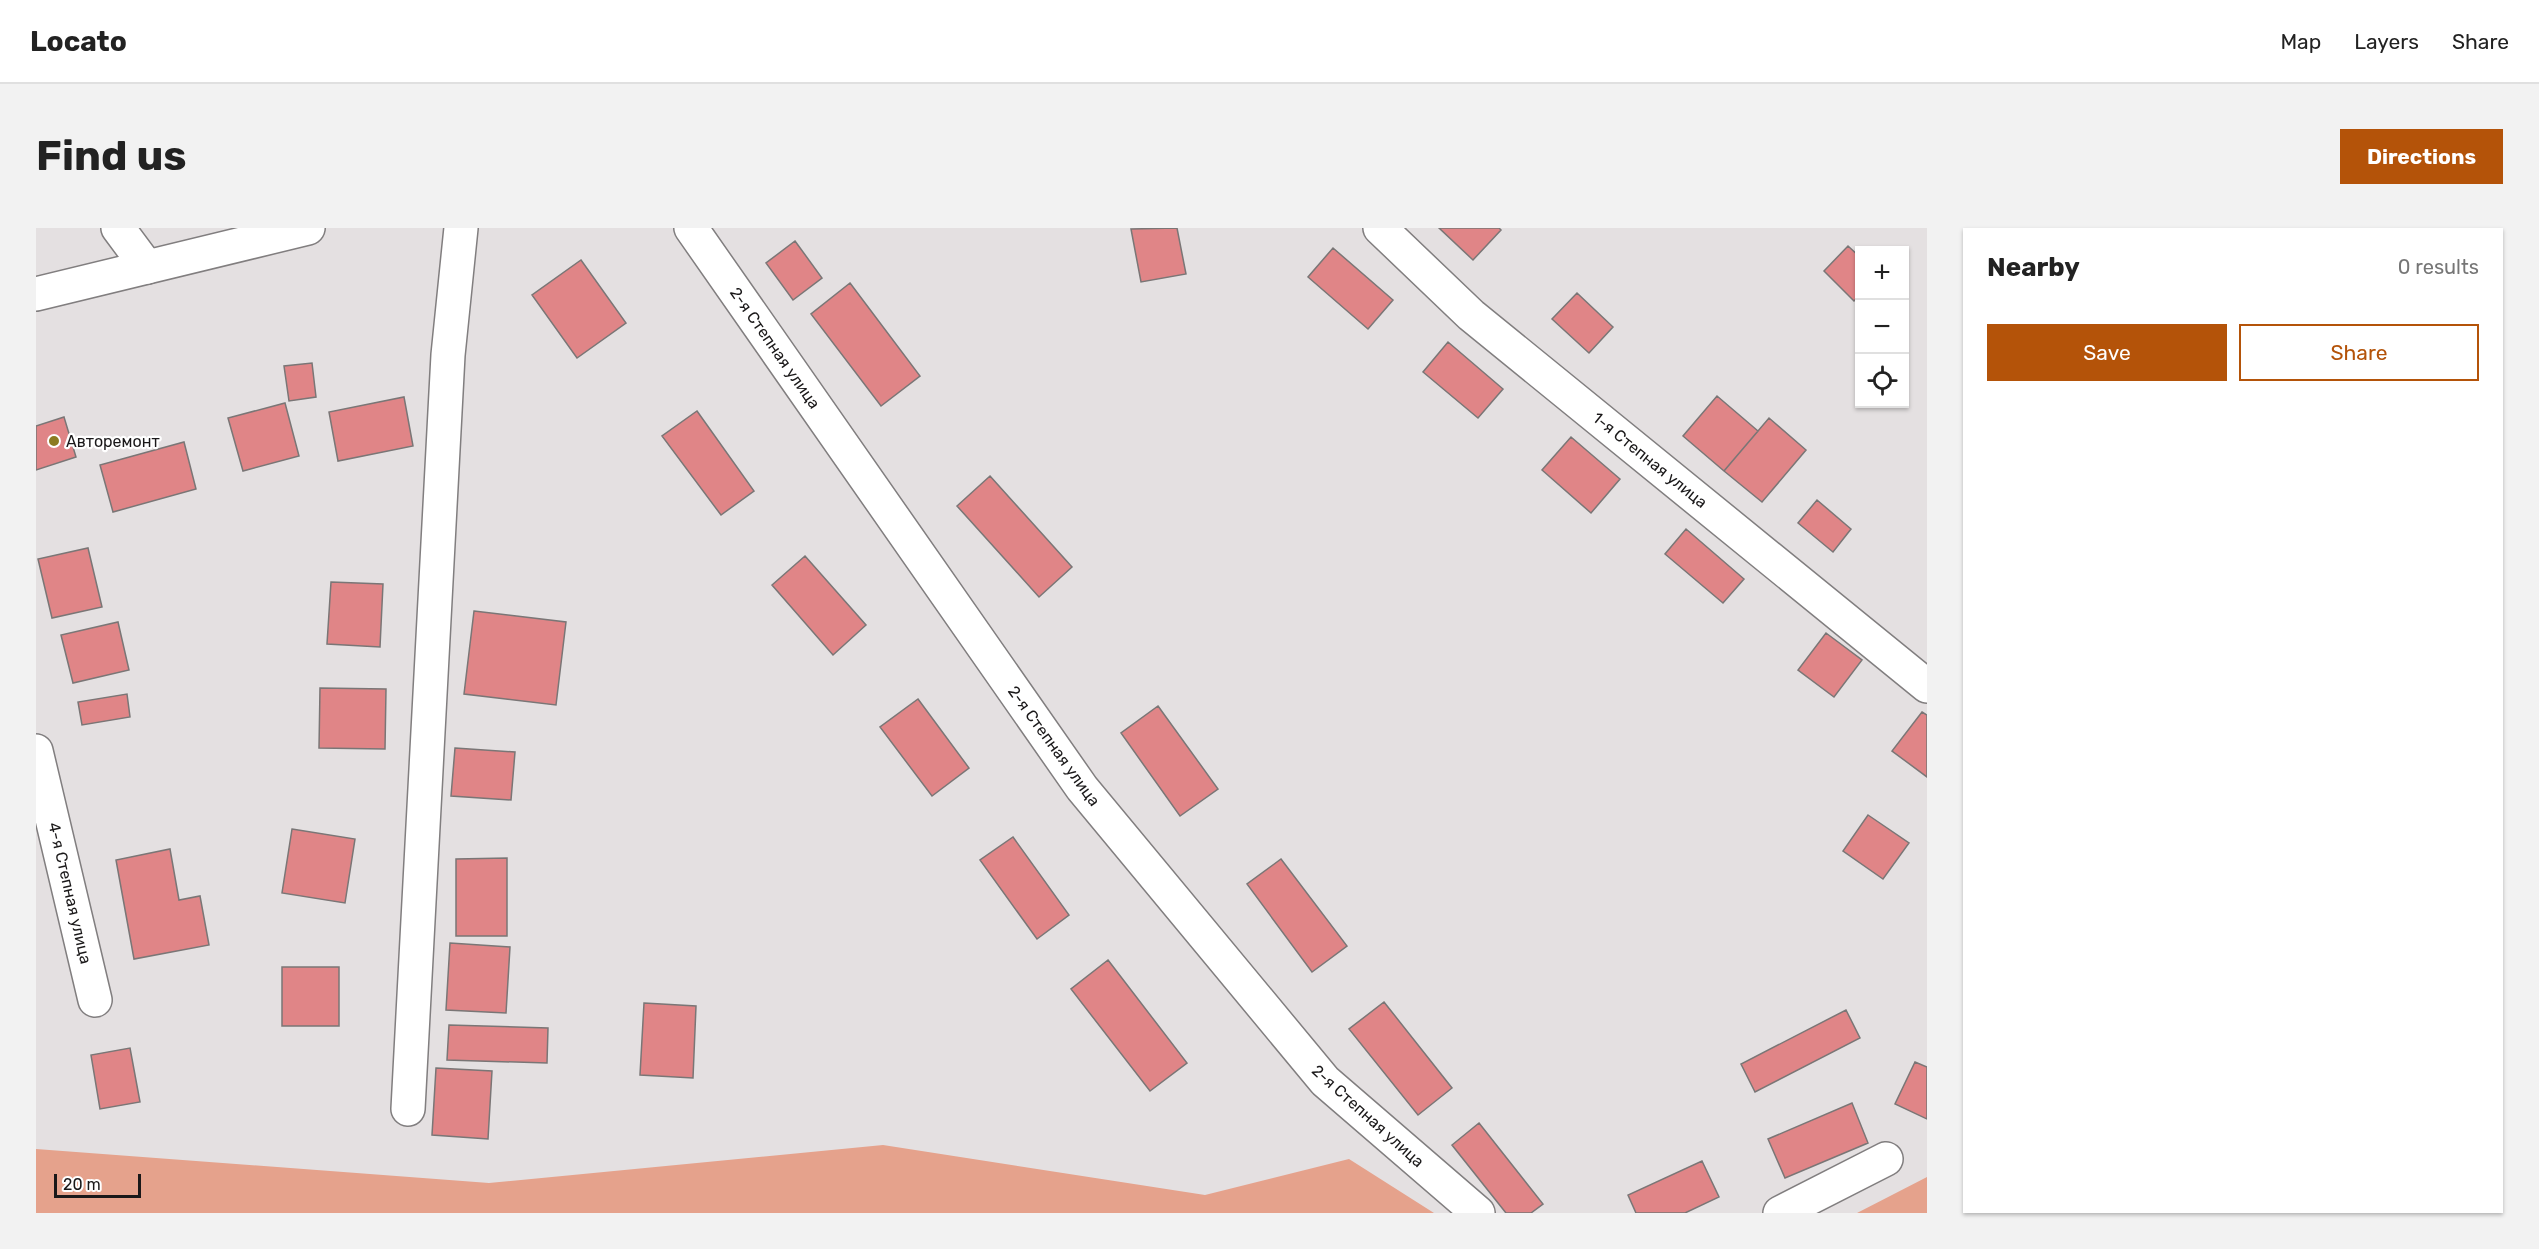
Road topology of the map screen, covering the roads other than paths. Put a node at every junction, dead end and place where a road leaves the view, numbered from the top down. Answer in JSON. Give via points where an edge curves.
{"nodes":[{"id":1,"x":118,"y":228,"type":"edge"},
{"id":2,"x":308,"y":228,"type":"edge"},
{"id":3,"x":461,"y":228,"type":"edge"},
{"id":4,"x":691,"y":228,"type":"edge"},
{"id":5,"x":1380,"y":228,"type":"edge"},
{"id":6,"x":147,"y":267,"type":"junction"},
{"id":7,"x":36,"y":294,"type":"edge"},
{"id":8,"x":1927,"y":686,"type":"edge"},
{"id":9,"x":36,"y":751,"type":"edge"},
{"id":10,"x":95,"y":1000,"type":"dead end"},
{"id":11,"x":408,"y":1109,"type":"dead end"},
{"id":12,"x":1886,"y":1159,"type":"dead end"},
{"id":13,"x":1478,"y":1213,"type":"edge"},
{"id":14,"x":1780,"y":1213,"type":"edge"}],
"edges":[{"from":1,"to":6,"type":"street"},
{"from":2,"to":6,"type":"street"},
{"from":3,"to":11,"type":"street","via":[[447,367]]},
{"from":4,"to":13,"type":"street","name":"2-я Степная улица","via":[[1082,788],[1325,1081]]},
{"from":5,"to":8,"type":"street","name":"1-я Степная улица","via":[[1471,315]]},
{"from":6,"to":7,"type":"street"},
{"from":9,"to":10,"type":"street","name":"4-я Степная улица"},
{"from":12,"to":14,"type":"street"}]}
